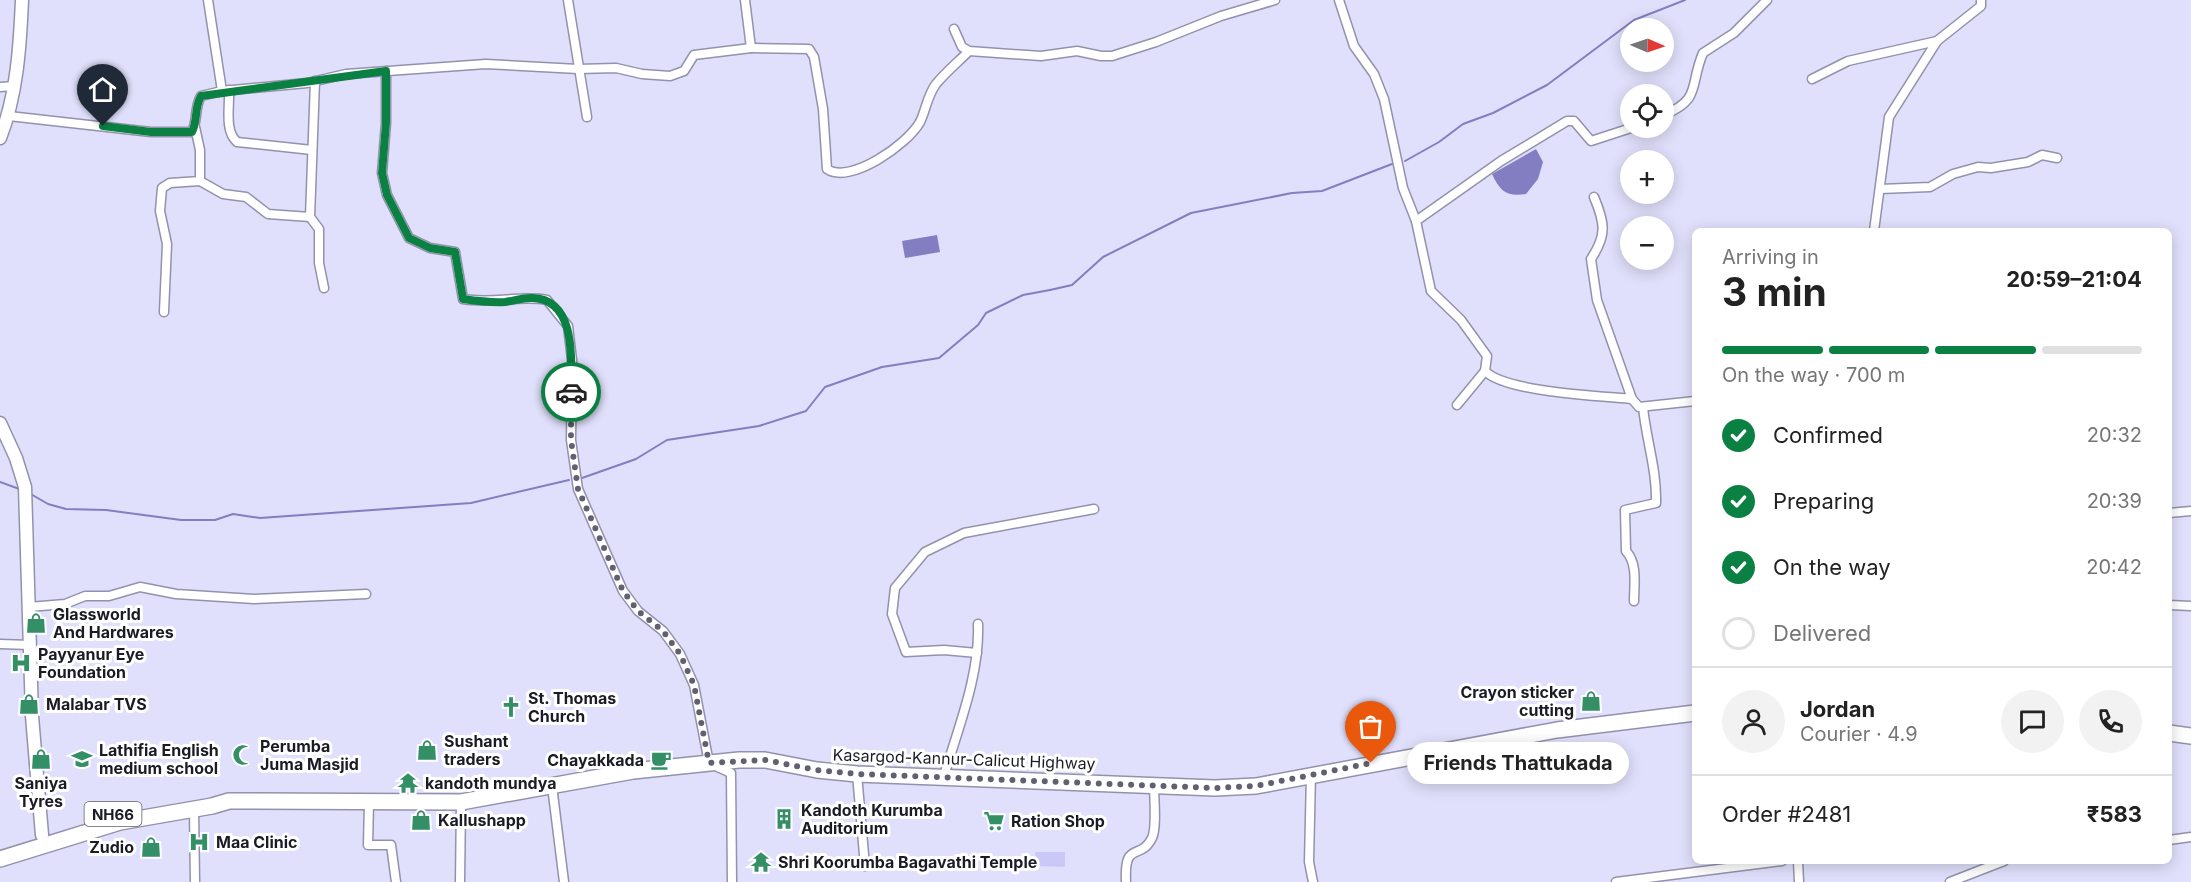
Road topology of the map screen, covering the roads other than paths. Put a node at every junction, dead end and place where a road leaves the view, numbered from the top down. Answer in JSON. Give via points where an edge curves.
{"nodes":[{"id":1,"x":22,"y":0,"type":"edge"},
{"id":2,"x":208,"y":0,"type":"edge"},
{"id":3,"x":568,"y":0,"type":"edge"},
{"id":4,"x":745,"y":0,"type":"edge"},
{"id":5,"x":1275,"y":0,"type":"edge"},
{"id":6,"x":1339,"y":0,"type":"edge"},
{"id":7,"x":1767,"y":0,"type":"edge"},
{"id":8,"x":1981,"y":0,"type":"edge"},
{"id":9,"x":954,"y":29,"type":"dead end"},
{"id":10,"x":1937,"y":41,"type":"junction"},
{"id":11,"x":752,"y":48,"type":"junction"},
{"id":12,"x":969,"y":51,"type":"junction"},
{"id":13,"x":578,"y":69,"type":"junction"},
{"id":14,"x":386,"y":71,"type":"junction"},
{"id":15,"x":1812,"y":79,"type":"dead end"},
{"id":16,"x":315,"y":81,"type":"junction"},
{"id":17,"x":14,"y":86,"type":"junction"},
{"id":18,"x":0,"y":87,"type":"edge"},
{"id":19,"x":225,"y":91,"type":"junction"},
{"id":20,"x":1674,"y":111,"type":"edge"},
{"id":21,"x":9,"y":116,"type":"junction"},
{"id":22,"x":587,"y":117,"type":"dead end"},
{"id":23,"x":195,"y":127,"type":"junction"},
{"id":24,"x":1620,"y":132,"type":"edge"},
{"id":25,"x":0,"y":138,"type":"edge"},
{"id":26,"x":312,"y":150,"type":"junction"},
{"id":27,"x":2057,"y":158,"type":"dead end"},
{"id":28,"x":200,"y":181,"type":"junction"},
{"id":29,"x":1880,"y":189,"type":"junction"},
{"id":30,"x":1594,"y":197,"type":"dead end"},
{"id":31,"x":310,"y":217,"type":"junction"},
{"id":32,"x":1416,"y":221,"type":"junction"},
{"id":33,"x":1874,"y":228,"type":"edge"},
{"id":34,"x":324,"y":288,"type":"dead end"},
{"id":35,"x":164,"y":312,"type":"dead end"},
{"id":36,"x":1485,"y":371,"type":"junction"},
{"id":37,"x":1632,"y":399,"type":"junction"},
{"id":38,"x":1692,"y":401,"type":"edge"},
{"id":39,"x":1457,"y":405,"type":"dead end"},
{"id":40,"x":1642,"y":407,"type":"junction"},
{"id":41,"x":0,"y":423,"type":"edge"},
{"id":42,"x":4,"y":445,"type":"edge"},
{"id":43,"x":1094,"y":509,"type":"dead end"},
{"id":44,"x":2191,"y":511,"type":"edge"},
{"id":45,"x":2172,"y":513,"type":"edge"},
{"id":46,"x":366,"y":594,"type":"dead end"},
{"id":47,"x":1634,"y":602,"type":"dead end"},
{"id":48,"x":2172,"y":605,"type":"edge"},
{"id":49,"x":2191,"y":606,"type":"edge"},
{"id":50,"x":29,"y":607,"type":"junction"},
{"id":51,"x":978,"y":624,"type":"dead end"},
{"id":52,"x":0,"y":644,"type":"edge"},
{"id":53,"x":30,"y":645,"type":"junction"},
{"id":54,"x":977,"y":652,"type":"junction"},
{"id":55,"x":1692,"y":713,"type":"edge"},
{"id":56,"x":2172,"y":733,"type":"edge"},
{"id":57,"x":2191,"y":736,"type":"edge"},
{"id":58,"x":709,"y":763,"type":"junction"},
{"id":59,"x":857,"y":774,"type":"junction"},
{"id":60,"x":1311,"y":774,"type":"junction"},
{"id":61,"x":944,"y":776,"type":"junction"},
{"id":62,"x":1154,"y":785,"type":"junction"},
{"id":63,"x":552,"y":786,"type":"junction"},
{"id":64,"x":229,"y":801,"type":"junction"},
{"id":65,"x":369,"y":802,"type":"junction"},
{"id":66,"x":461,"y":802,"type":"junction"},
{"id":67,"x":194,"y":808,"type":"junction"},
{"id":68,"x":42,"y":835,"type":"junction"},
{"id":69,"x":2191,"y":837,"type":"edge"},
{"id":70,"x":2172,"y":840,"type":"edge"},
{"id":71,"x":0,"y":850,"type":"edge"},
{"id":72,"x":0,"y":859,"type":"edge"},
{"id":73,"x":1758,"y":864,"type":"edge"},
{"id":74,"x":1798,"y":864,"type":"edge"},
{"id":75,"x":1996,"y":864,"type":"edge"},
{"id":76,"x":865,"y":866,"type":"dead end"},
{"id":77,"x":195,"y":882,"type":"edge"},
{"id":78,"x":396,"y":882,"type":"edge"},
{"id":79,"x":460,"y":882,"type":"edge"},
{"id":80,"x":564,"y":882,"type":"edge"},
{"id":81,"x":732,"y":882,"type":"edge"},
{"id":82,"x":1125,"y":882,"type":"edge"},
{"id":83,"x":1313,"y":882,"type":"edge"},
{"id":84,"x":1616,"y":882,"type":"edge"},
{"id":85,"x":1799,"y":882,"type":"edge"},
{"id":86,"x":1950,"y":882,"type":"edge"}],
"edges":[{"from":1,"to":17,"type":"main road"},
{"from":2,"to":19,"type":"street"},
{"from":3,"to":13,"type":"street"},
{"from":4,"to":11,"type":"street"},
{"from":5,"to":12,"type":"street","via":[[1112,56],[1077,51],[1050,56]]},
{"from":6,"to":32,"type":"street","via":[[1354,46],[1374,74],[1384,99],[1403,188]]},
{"from":7,"to":20,"type":"street","via":[[1734,33],[1703,53],[1692,95]]},
{"from":8,"to":10,"type":"street","via":[[1981,6]]},
{"from":9,"to":12,"type":"street","via":[[962,47]]},
{"from":10,"to":15,"type":"street","via":[[1848,61]]},
{"from":10,"to":29,"type":"street","via":[[1889,117]]},
{"from":11,"to":12,"type":"street","via":[[809,49],[814,57],[823,110],[827,169],[847,174],[887,154],[908,138],[920,122],[936,85]]},
{"from":11,"to":13,"type":"street","via":[[694,55],[684,71],[670,76],[642,75],[616,68]]},
{"from":13,"to":14,"type":"street","via":[[486,64]]},
{"from":13,"to":22,"type":"street"},
{"from":14,"to":16,"type":"street"},
{"from":14,"to":58,"type":"street","via":[[382,173],[387,195],[409,238],[430,248],[455,252],[463,299],[547,300],[568,326],[572,360],[571,440],[578,489],[623,591],[680,654],[694,685]]},
{"from":16,"to":19,"type":"street"},
{"from":16,"to":26,"type":"street"},
{"from":17,"to":18,"type":"street"},
{"from":17,"to":21,"type":"main road"},
{"from":19,"to":23,"type":"street","via":[[201,96],[196,105]]},
{"from":19,"to":26,"type":"street","via":[[231,138],[237,142]]},
{"from":21,"to":23,"type":"street","via":[[151,132],[192,132]]},
{"from":21,"to":25,"type":"main road"},
{"from":23,"to":28,"type":"street"},
{"from":24,"to":32,"type":"street","via":[[1591,141],[1574,121],[1567,121],[1501,161]]},
{"from":26,"to":31,"type":"street"},
{"from":27,"to":29,"type":"street","via":[[2042,155],[2028,162],[1978,167],[1953,174],[1930,187]]},
{"from":28,"to":31,"type":"street","via":[[223,194],[246,197],[268,214]]},
{"from":28,"to":35,"type":"street","via":[[164,184],[162,188],[160,211],[167,244]]},
{"from":29,"to":33,"type":"street"},
{"from":30,"to":37,"type":"street","via":[[1602,215],[1602,242],[1591,259],[1597,300]]},
{"from":31,"to":34,"type":"street","via":[[319,229]]},
{"from":32,"to":36,"type":"street","via":[[1431,291],[1461,320],[1487,356]]},
{"from":36,"to":37,"type":"street","via":[[1493,379],[1537,389]]},
{"from":36,"to":39,"type":"street"},
{"from":37,"to":40,"type":"street"},
{"from":38,"to":40,"type":"street"},
{"from":40,"to":47,"type":"street","via":[[1656,503],[1625,510],[1626,551],[1634,570]]},
{"from":41,"to":42,"type":"main road"},
{"from":42,"to":50,"type":"main road","via":[[25,491]]},
{"from":43,"to":54,"type":"street","via":[[964,533],[925,552],[895,588],[892,614],[906,652]]},
{"from":44,"to":45,"type":"street"},
{"from":46,"to":50,"type":"street","via":[[254,599],[176,594],[140,586],[109,596],[85,596],[65,604]]},
{"from":48,"to":49,"type":"street"},
{"from":50,"to":53,"type":"main road"},
{"from":51,"to":54,"type":"street"},
{"from":52,"to":53,"type":"street"},
{"from":53,"to":68,"type":"main road"},
{"from":54,"to":61,"type":"street"},
{"from":55,"to":60,"type":"highway","name":"Kasargod-Kannur-Calicut Highway","number":"NH66","via":[[1557,730]]},
{"from":56,"to":57,"type":"highway"},
{"from":58,"to":59,"type":"highway","name":"Kasargod-Kannur-Calicut Highway","number":"NH66","via":[[765,760]]},
{"from":58,"to":63,"type":"highway","name":"Kasargod-Kannur-Calicut Highway","number":"NH66","via":[[633,771]]},
{"from":58,"to":81,"type":"street","via":[[730,773]]},
{"from":59,"to":61,"type":"highway","name":"Kasargod-Kannur-Calicut Highway","number":"NH66"},
{"from":59,"to":76,"type":"street"},
{"from":60,"to":62,"type":"highway","name":"Kasargod-Kannur-Calicut Highway","number":"NH66","via":[[1256,786]]},
{"from":60,"to":83,"type":"street","via":[[1309,862]]},
{"from":61,"to":62,"type":"highway","name":"Kasargod-Kannur-Calicut Highway","number":"NH66"},
{"from":62,"to":82,"type":"street","via":[[1153,836],[1145,847],[1130,853],[1125,860]]},
{"from":63,"to":66,"type":"highway","name":"Kasargod-Kannur-Calicut Highway","number":"NH66"},
{"from":63,"to":80,"type":"street"},
{"from":64,"to":65,"type":"highway","name":"Kasargod-Kannur-Calicut Highway","number":"NH66"},
{"from":64,"to":67,"type":"highway","name":"Kasargod-Kannur-Calicut Highway","number":"NH66"},
{"from":64,"to":68,"type":"highway","name":"Kasargod-Kannur-Calicut Highway","number":"NH66","via":[[209,797],[119,813]]},
{"from":65,"to":66,"type":"highway","name":"Kasargod-Kannur-Calicut Highway","number":"NH66"},
{"from":65,"to":78,"type":"street","via":[[368,845],[392,845]]},
{"from":66,"to":79,"type":"street"},
{"from":67,"to":72,"type":"highway","name":"Kasargod-Kannur-Calicut Highway","number":"NH66","via":[[120,822]]},
{"from":67,"to":77,"type":"street"},
{"from":68,"to":71,"type":"highway","name":"Kasargod-Kannur-Calicut Highway","number":"NH66"},
{"from":69,"to":70,"type":"street"},
{"from":73,"to":84,"type":"street"},
{"from":74,"to":85,"type":"street"},
{"from":75,"to":86,"type":"street"}]}
